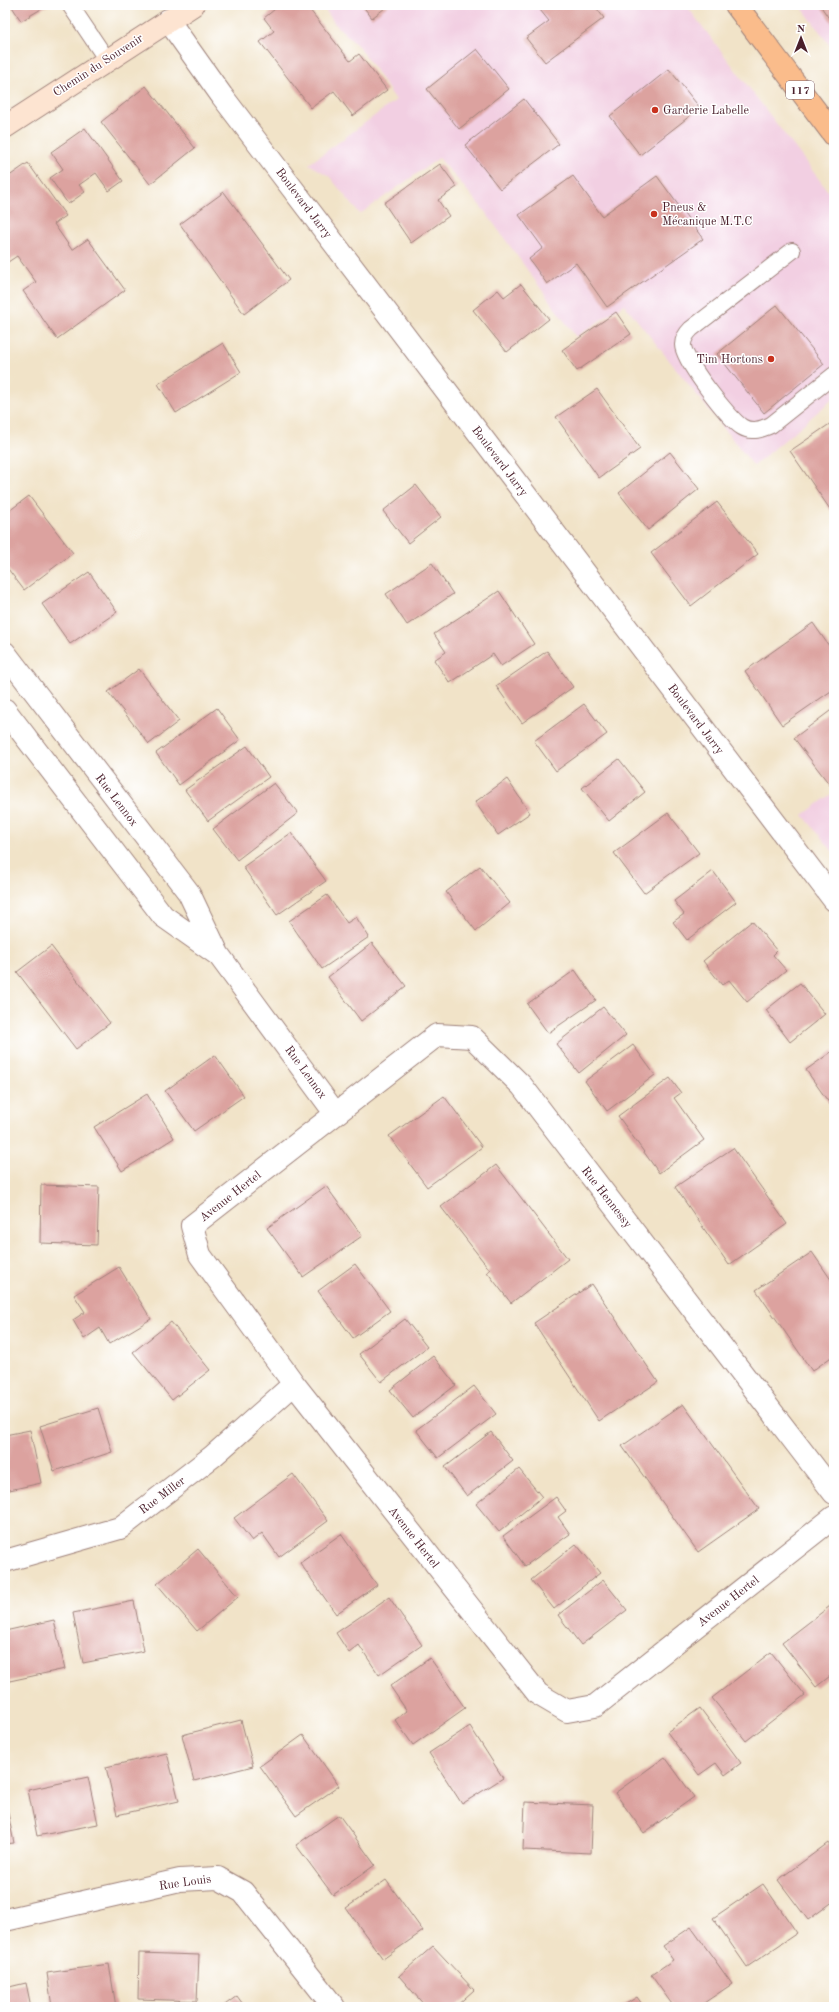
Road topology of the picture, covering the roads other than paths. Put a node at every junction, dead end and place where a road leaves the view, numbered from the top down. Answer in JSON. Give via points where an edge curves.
{"nodes":[{"id":1,"x":70,"y":5,"type":"edge"},
{"id":2,"x":736,"y":5,"type":"edge"},
{"id":3,"x":189,"y":6,"type":"edge"},
{"id":4,"x":168,"y":20,"type":"junction"},
{"id":5,"x":107,"y":60,"type":"junction"},
{"id":6,"x":5,"y":127,"type":"edge"},
{"id":7,"x":834,"y":134,"type":"edge"},
{"id":8,"x":792,"y":251,"type":"dead end"},
{"id":9,"x":834,"y":375,"type":"edge"},
{"id":10,"x":5,"y":653,"type":"edge"},
{"id":11,"x":5,"y":710,"type":"edge"},
{"id":12,"x":834,"y":900,"type":"edge"},
{"id":13,"x":218,"y":954,"type":"junction"},
{"id":14,"x":336,"y":1113,"type":"junction"},
{"id":15,"x":294,"y":1384,"type":"junction"},
{"id":16,"x":834,"y":1493,"type":"edge"},
{"id":17,"x":834,"y":1517,"type":"edge"},
{"id":18,"x":5,"y":1561,"type":"edge"},
{"id":19,"x":5,"y":1920,"type":"edge"},
{"id":20,"x":334,"y":2007,"type":"edge"}],
"edges":[{"from":1,"to":5,"type":"lane"},
{"from":2,"to":7,"type":"main road","number":"117"},
{"from":3,"to":4,"type":"street","name":"Chemin du Souvenir"},
{"from":4,"to":5,"type":"street","name":"Chemin du Souvenir"},
{"from":4,"to":12,"type":"street","name":"Boulevard Jarry","via":[[222,96]]},
{"from":5,"to":6,"type":"street","name":"Chemin du Souvenir"},
{"from":8,"to":9,"type":"lane","via":[[691,329],[683,344],[685,355],[734,421],[743,428],[752,430],[762,430],[771,425]]},
{"from":10,"to":13,"type":"street","name":"Rue Lennox","via":[[189,894]]},
{"from":11,"to":13,"type":"street","name":"Rue Lennox","via":[[163,916]]},
{"from":13,"to":14,"type":"street","name":"Rue Lennox"},
{"from":14,"to":15,"type":"street","name":"Avenue Hertel","via":[[192,1226],[200,1255]]},
{"from":14,"to":16,"type":"street","name":"Rue Hennessy","via":[[437,1035],[472,1037],[522,1086]]},
{"from":15,"to":17,"type":"street","name":"Avenue Hertel","via":[[538,1694],[567,1711],[595,1706]]},
{"from":15,"to":18,"type":"street","name":"Rue Miller","via":[[213,1456],[120,1528]]},
{"from":19,"to":20,"type":"street","name":"Rue Louis","via":[[180,1880],[218,1878],[243,1892]]}]}
